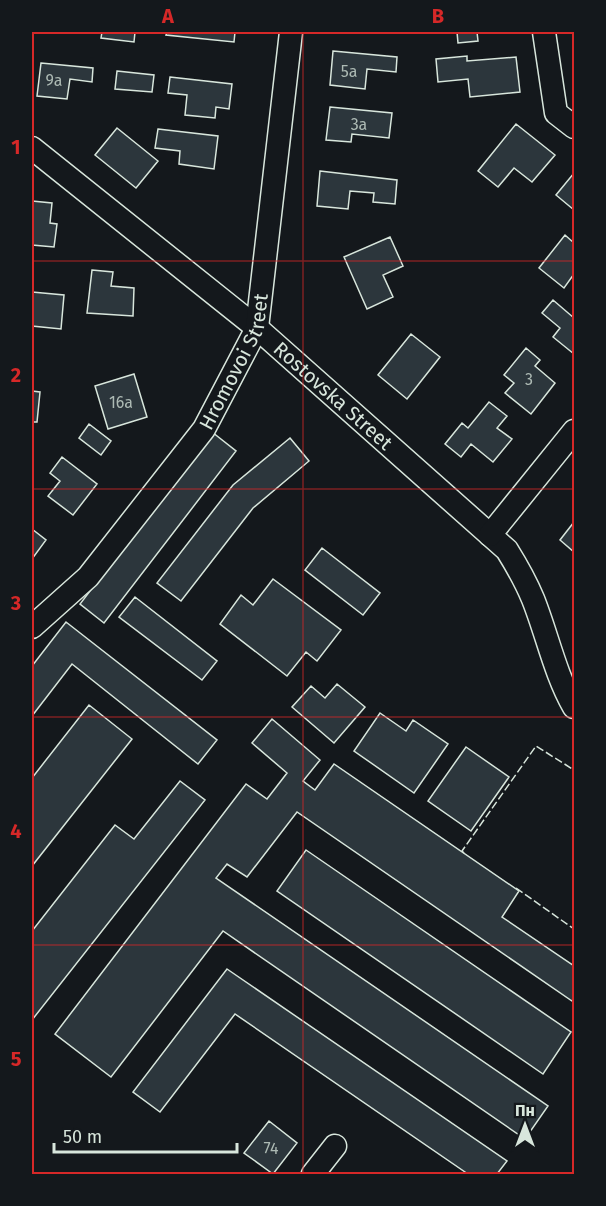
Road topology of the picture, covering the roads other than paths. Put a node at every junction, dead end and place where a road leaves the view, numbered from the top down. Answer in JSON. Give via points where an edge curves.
{"nodes":[{"id":1,"x":291,"y":32,"type":"edge"},
{"id":2,"x":544,"y":32,"type":"edge"},
{"id":3,"x":574,"y":128,"type":"edge"},
{"id":4,"x":32,"y":148,"type":"edge"},
{"id":5,"x":257,"y":328,"type":"junction"},
{"id":6,"x":574,"y":431,"type":"edge"},
{"id":7,"x":490,"y":535,"type":"junction"},
{"id":8,"x":32,"y":627,"type":"edge"},
{"id":9,"x":574,"y":707,"type":"edge"},
{"id":10,"x":335,"y":1146,"type":"dead end"},
{"id":11,"x":313,"y":1174,"type":"edge"}],
"edges":[{"from":1,"to":5,"type":"street","name":"Hromovoi Street"},
{"from":2,"to":3,"type":"street","via":[[556,113]]},
{"from":4,"to":5,"type":"street","name":"Rostovska Street"},
{"from":5,"to":7,"type":"street","name":"Rostovska Street"},
{"from":5,"to":8,"type":"street","name":"Hromovoi Street","via":[[204,429],[88,577]]},
{"from":6,"to":7,"type":"street"},
{"from":7,"to":9,"type":"street","name":"Rostovska Street","via":[[507,550],[522,574]]},
{"from":10,"to":11,"type":"street"}]}
